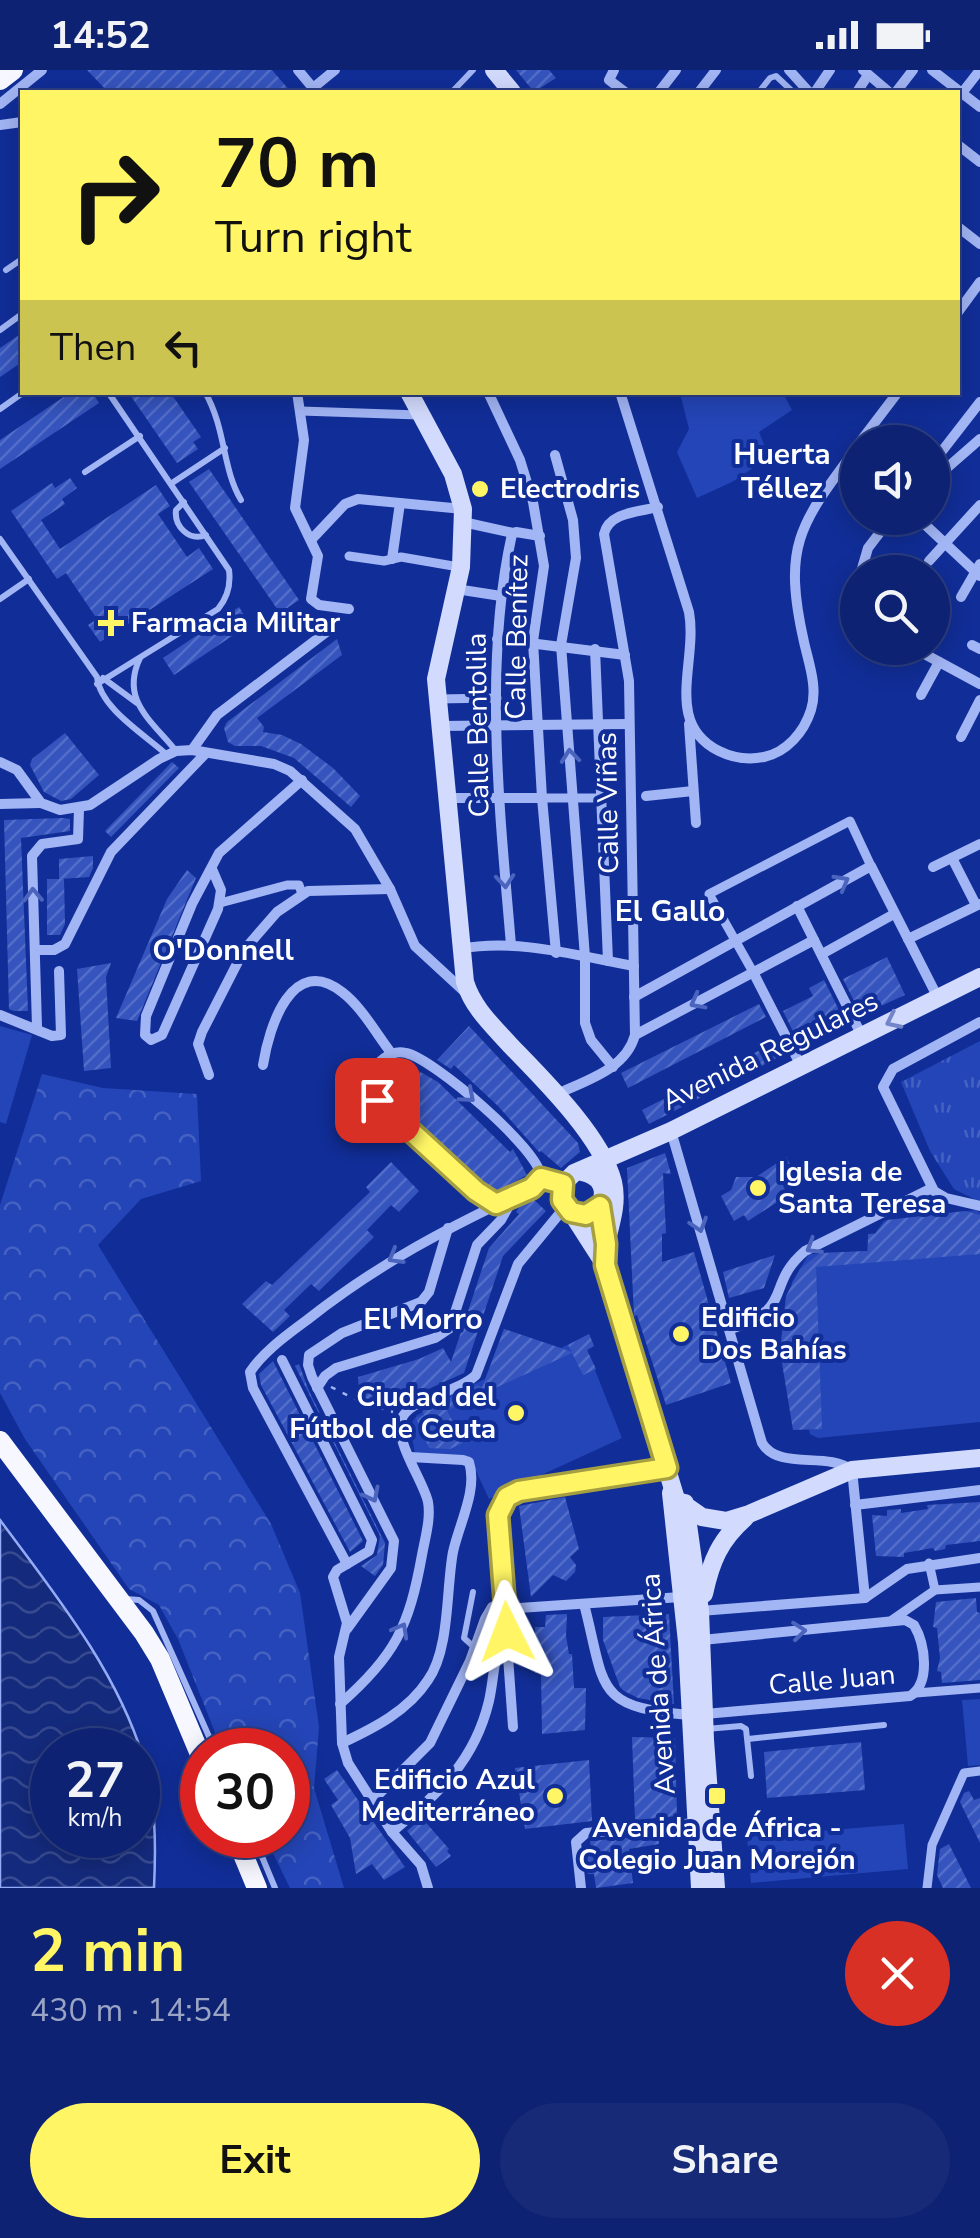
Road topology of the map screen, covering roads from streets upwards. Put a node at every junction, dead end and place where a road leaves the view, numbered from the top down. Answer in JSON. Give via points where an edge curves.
{"nodes":[{"id":1,"x":13,"y":70,"type":"edge"},
{"id":2,"x":42,"y":70,"type":"edge"},
{"id":3,"x":298,"y":70,"type":"edge"},
{"id":4,"x":335,"y":70,"type":"edge"},
{"id":5,"x":494,"y":70,"type":"edge"},
{"id":6,"x":614,"y":70,"type":"edge"},
{"id":7,"x":676,"y":70,"type":"edge"},
{"id":8,"x":716,"y":70,"type":"edge"},
{"id":9,"x":789,"y":70,"type":"edge"},
{"id":10,"x":830,"y":70,"type":"edge"},
{"id":11,"x":913,"y":70,"type":"edge"},
{"id":12,"x":932,"y":70,"type":"edge"},
{"id":13,"x":980,"y":70,"type":"edge"},
{"id":14,"x":866,"y":72,"type":"edge"},
{"id":15,"x":12,"y":89,"type":"edge"},
{"id":16,"x":310,"y":90,"type":"edge"},
{"id":17,"x":510,"y":90,"type":"edge"},
{"id":18,"x":622,"y":90,"type":"edge"},
{"id":19,"x":661,"y":90,"type":"edge"},
{"id":20,"x":701,"y":90,"type":"edge"},
{"id":21,"x":810,"y":90,"type":"edge"},
{"id":22,"x":814,"y":90,"type":"edge"},
{"id":23,"x":889,"y":90,"type":"edge"},
{"id":24,"x":894,"y":90,"type":"edge"},
{"id":25,"x":957,"y":90,"type":"edge"},
{"id":26,"x":962,"y":94,"type":"joint"},
{"id":27,"x":0,"y":104,"type":"edge"},
{"id":28,"x":980,"y":108,"type":"edge"},
{"id":29,"x":960,"y":147,"type":"edge"},
{"id":30,"x":980,"y":162,"type":"edge"},
{"id":31,"x":960,"y":229,"type":"edge"},
{"id":32,"x":980,"y":244,"type":"edge"},
{"id":33,"x":980,"y":282,"type":"edge"},
{"id":34,"x":960,"y":309,"type":"edge"},
{"id":35,"x":297,"y":395,"type":"edge"},
{"id":36,"x":412,"y":395,"type":"edge"},
{"id":37,"x":489,"y":395,"type":"edge"},
{"id":38,"x":621,"y":395,"type":"edge"},
{"id":39,"x":896,"y":395,"type":"edge"},
{"id":40,"x":980,"y":402,"type":"edge"},
{"id":41,"x":301,"y":411,"type":"junction"},
{"id":42,"x":422,"y":415,"type":"junction"},
{"id":43,"x":873,"y":425,"type":"edge"},
{"id":44,"x":980,"y":439,"type":"edge"},
{"id":45,"x":950,"y":441,"type":"edge"},
{"id":46,"x":556,"y":455,"type":"dead end"},
{"id":47,"x":950,"y":464,"type":"edge"},
{"id":48,"x":840,"y":470,"type":"edge"},
{"id":49,"x":400,"y":503,"type":"junction"},
{"id":50,"x":980,"y":504,"type":"edge"},
{"id":51,"x":658,"y":508,"type":"junction"},
{"id":52,"x":463,"y":515,"type":"junction"},
{"id":53,"x":514,"y":532,"type":"junction"},
{"id":54,"x":936,"y":535,"type":"edge"},
{"id":55,"x":540,"y":536,"type":"junction"},
{"id":56,"x":311,"y":540,"type":"junction"},
{"id":57,"x":944,"y":543,"type":"junction"},
{"id":58,"x":933,"y":555,"type":"edge"},
{"id":59,"x":349,"y":556,"type":"dead end"},
{"id":60,"x":392,"y":559,"type":"junction"},
{"id":61,"x":461,"y":567,"type":"junction"},
{"id":62,"x":978,"y":570,"type":"edge"},
{"id":63,"x":456,"y":589,"type":"junction"},
{"id":64,"x":501,"y":596,"type":"junction"},
{"id":65,"x":961,"y":597,"type":"dead end"},
{"id":66,"x":349,"y":609,"type":"dead end"},
{"id":67,"x":329,"y":630,"type":"dead end"},
{"id":68,"x":497,"y":639,"type":"junction"},
{"id":69,"x":533,"y":641,"type":"junction"},
{"id":70,"x":562,"y":645,"type":"junction"},
{"id":71,"x":595,"y":649,"type":"junction"},
{"id":72,"x":625,"y":655,"type":"junction"},
{"id":73,"x":937,"y":665,"type":"edge"},
{"id":74,"x":945,"y":665,"type":"edge"},
{"id":75,"x":980,"y":684,"type":"edge"},
{"id":76,"x":921,"y":695,"type":"dead end"},
{"id":77,"x":437,"y":698,"type":"junction"},
{"id":78,"x":497,"y":698,"type":"junction"},
{"id":79,"x":980,"y":700,"type":"edge"},
{"id":80,"x":690,"y":723,"type":"junction"},
{"id":81,"x":629,"y":724,"type":"junction"},
{"id":82,"x":600,"y":725,"type":"junction"},
{"id":83,"x":439,"y":726,"type":"junction"},
{"id":84,"x":567,"y":726,"type":"junction"},
{"id":85,"x":498,"y":727,"type":"junction"},
{"id":86,"x":536,"y":727,"type":"junction"},
{"id":87,"x":961,"y":737,"type":"dead end"},
{"id":88,"x":192,"y":750,"type":"junction"},
{"id":89,"x":206,"y":754,"type":"junction"},
{"id":90,"x":0,"y":762,"type":"edge"},
{"id":91,"x":302,"y":780,"type":"junction"},
{"id":92,"x":692,"y":791,"type":"junction"},
{"id":93,"x":498,"y":796,"type":"junction"},
{"id":94,"x":646,"y":796,"type":"dead end"},
{"id":95,"x":445,"y":798,"type":"junction"},
{"id":96,"x":542,"y":798,"type":"junction"},
{"id":97,"x":574,"y":798,"type":"junction"},
{"id":98,"x":602,"y":798,"type":"junction"},
{"id":99,"x":0,"y":804,"type":"edge"},
{"id":100,"x":41,"y":804,"type":"junction"},
{"id":101,"x":79,"y":809,"type":"junction"},
{"id":102,"x":696,"y":822,"type":"dead end"},
{"id":103,"x":980,"y":844,"type":"edge"},
{"id":104,"x":952,"y":858,"type":"junction"},
{"id":105,"x":872,"y":866,"type":"junction"},
{"id":106,"x":932,"y":867,"type":"dead end"},
{"id":107,"x":212,"y":869,"type":"junction"},
{"id":108,"x":390,"y":890,"type":"junction"},
{"id":109,"x":302,"y":894,"type":"junction"},
{"id":110,"x":220,"y":903,"type":"junction"},
{"id":111,"x":978,"y":905,"type":"edge"},
{"id":112,"x":797,"y":906,"type":"junction"},
{"id":113,"x":894,"y":914,"type":"junction"},
{"id":114,"x":908,"y":939,"type":"junction"},
{"id":115,"x":736,"y":940,"type":"junction"},
{"id":116,"x":814,"y":940,"type":"junction"},
{"id":117,"x":510,"y":946,"type":"junction"},
{"id":118,"x":460,"y":949,"type":"junction"},
{"id":119,"x":35,"y":950,"type":"junction"},
{"id":120,"x":556,"y":952,"type":"junction"},
{"id":121,"x":822,"y":954,"type":"junction"},
{"id":122,"x":586,"y":958,"type":"junction"},
{"id":123,"x":608,"y":961,"type":"junction"},
{"id":124,"x":634,"y":966,"type":"junction"},
{"id":125,"x":59,"y":971,"type":"dead end"},
{"id":126,"x":753,"y":972,"type":"junction"},
{"id":127,"x":980,"y":977,"type":"edge"},
{"id":128,"x":468,"y":994,"type":"junction"},
{"id":129,"x":634,"y":997,"type":"junction"},
{"id":130,"x":938,"y":998,"type":"junction"},
{"id":131,"x":0,"y":1016,"type":"edge"},
{"id":132,"x":980,"y":1022,"type":"edge"},
{"id":133,"x":37,"y":1027,"type":"junction"},
{"id":134,"x":635,"y":1035,"type":"junction"},
{"id":135,"x":862,"y":1036,"type":"junction"},
{"id":136,"x":392,"y":1054,"type":"junction"},
{"id":137,"x":263,"y":1065,"type":"dead end"},
{"id":138,"x":801,"y":1066,"type":"junction"},
{"id":139,"x":612,"y":1067,"type":"junction"},
{"id":140,"x":209,"y":1076,"type":"dead end"},
{"id":141,"x":557,"y":1094,"type":"junction"},
{"id":142,"x":671,"y":1131,"type":"junction"},
{"id":143,"x":592,"y":1143,"type":"junction"},
{"id":144,"x":608,"y":1170,"type":"junction"},
{"id":145,"x":582,"y":1172,"type":"junction"},
{"id":146,"x":541,"y":1178,"type":"junction"},
{"id":147,"x":563,"y":1184,"type":"junction"},
{"id":148,"x":932,"y":1188,"type":"junction"},
{"id":149,"x":515,"y":1196,"type":"junction"},
{"id":150,"x":602,"y":1202,"type":"junction"},
{"id":151,"x":496,"y":1204,"type":"junction"},
{"id":152,"x":980,"y":1206,"type":"edge"},
{"id":153,"x":568,"y":1209,"type":"junction"},
{"id":154,"x":448,"y":1228,"type":"junction"},
{"id":155,"x":606,"y":1244,"type":"junction"},
{"id":156,"x":605,"y":1265,"type":"junction"},
{"id":157,"x":731,"y":1330,"type":"junction"},
{"id":158,"x":282,"y":1360,"type":"dead end"},
{"id":159,"x":317,"y":1382,"type":"junction"},
{"id":160,"x":0,"y":1440,"type":"edge"},
{"id":161,"x":410,"y":1457,"type":"junction"},
{"id":162,"x":980,"y":1458,"type":"edge"},
{"id":163,"x":852,"y":1470,"type":"junction"},
{"id":164,"x":668,"y":1473,"type":"junction"},
{"id":165,"x":980,"y":1490,"type":"edge"},
{"id":166,"x":854,"y":1505,"type":"junction"},
{"id":167,"x":688,"y":1510,"type":"junction"},
{"id":168,"x":749,"y":1514,"type":"junction"},
{"id":169,"x":980,"y":1558,"type":"edge"},
{"id":170,"x":347,"y":1564,"type":"junction"},
{"id":171,"x":929,"y":1564,"type":"junction"},
{"id":172,"x":980,"y":1587,"type":"edge"},
{"id":173,"x":935,"y":1590,"type":"junction"},
{"id":174,"x":681,"y":1597,"type":"junction"},
{"id":175,"x":865,"y":1598,"type":"junction"},
{"id":176,"x":506,"y":1604,"type":"junction"},
{"id":177,"x":584,"y":1604,"type":"junction"},
{"id":178,"x":700,"y":1610,"type":"junction"},
{"id":179,"x":890,"y":1622,"type":"junction"},
{"id":180,"x":347,"y":1630,"type":"junction"},
{"id":181,"x":507,"y":1632,"type":"junction"},
{"id":182,"x":702,"y":1640,"type":"junction"},
{"id":183,"x":980,"y":1688,"type":"edge"},
{"id":184,"x":916,"y":1693,"type":"junction"},
{"id":185,"x":340,"y":1704,"type":"junction"},
{"id":186,"x":700,"y":1719,"type":"junction"},
{"id":187,"x":513,"y":1727,"type":"dead end"},
{"id":188,"x":189,"y":1728,"type":"edge"},
{"id":189,"x":342,"y":1743,"type":"junction"},
{"id":190,"x":980,"y":1771,"type":"edge"},
{"id":191,"x":374,"y":1799,"type":"junction"},
{"id":192,"x":695,"y":1824,"type":"junction"},
{"id":193,"x":392,"y":1832,"type":"junction"},
{"id":194,"x":245,"y":1858,"type":"edge"},
{"id":195,"x":257,"y":1888,"type":"edge"},
{"id":196,"x":428,"y":1888,"type":"edge"},
{"id":197,"x":581,"y":1888,"type":"edge"},
{"id":198,"x":698,"y":1888,"type":"edge"},
{"id":199,"x":716,"y":1888,"type":"edge"},
{"id":200,"x":927,"y":1888,"type":"edge"}],
"edges":[{"from":1,"to":15,"type":"highway"},
{"from":2,"to":15,"type":"street"},
{"from":3,"to":16,"type":"street"},
{"from":4,"to":16,"type":"street"},
{"from":5,"to":17,"type":"main road"},
{"from":6,"to":18,"type":"street","via":[[609,80]]},
{"from":7,"to":19,"type":"street"},
{"from":8,"to":20,"type":"street"},
{"from":9,"to":21,"type":"street"},
{"from":10,"to":22,"type":"street"},
{"from":11,"to":24,"type":"street"},
{"from":12,"to":25,"type":"street"},
{"from":13,"to":26,"type":"street"},
{"from":14,"to":23,"type":"street"},
{"from":15,"to":27,"type":"street"},
{"from":26,"to":28,"type":"street"},
{"from":29,"to":30,"type":"street"},
{"from":31,"to":32,"type":"street"},
{"from":33,"to":34,"type":"street"},
{"from":35,"to":41,"type":"street"},
{"from":36,"to":42,"type":"main road"},
{"from":37,"to":55,"type":"street","name":"Calle Benítez","via":[[520,460]]},
{"from":38,"to":51,"type":"street"},
{"from":39,"to":43,"type":"street"},
{"from":40,"to":45,"type":"street"},
{"from":41,"to":42,"type":"street"},
{"from":41,"to":56,"type":"street","via":[[304,463],[295,508]]},
{"from":42,"to":52,"type":"main road","via":[[453,474]]},
{"from":44,"to":47,"type":"street"},
{"from":46,"to":70,"type":"street","via":[[576,558]]},
{"from":48,"to":80,"type":"street","via":[[806,521],[796,552],[794,596],[814,692],[802,730],[778,752],[746,758],[714,749]]},
{"from":49,"to":52,"type":"street"},
{"from":49,"to":56,"type":"street","via":[[352,500]]},
{"from":49,"to":60,"type":"street"},
{"from":50,"to":57,"type":"street"},
{"from":51,"to":72,"type":"street","name":"Calle Viñas","via":[[606,525]]},
{"from":51,"to":80,"type":"street","via":[[691,624],[685,710]]},
{"from":52,"to":53,"type":"street"},
{"from":52,"to":61,"type":"main road"},
{"from":53,"to":55,"type":"street"},
{"from":53,"to":64,"type":"street","name":"Calle Bentolila"},
{"from":54,"to":57,"type":"street"},
{"from":55,"to":69,"type":"street","name":"Calle Benítez","via":[[544,566]]},
{"from":56,"to":66,"type":"street","via":[[318,556],[311,599]]},
{"from":57,"to":58,"type":"street"},
{"from":57,"to":62,"type":"street"},
{"from":59,"to":60,"type":"street"},
{"from":60,"to":61,"type":"street"},
{"from":61,"to":63,"type":"main road"},
{"from":62,"to":65,"type":"street"},
{"from":63,"to":64,"type":"street"},
{"from":63,"to":77,"type":"main road","via":[[438,663]]},
{"from":64,"to":68,"type":"street","name":"Calle Bentolila"},
{"from":67,"to":88,"type":"street","via":[[217,716]]},
{"from":68,"to":69,"type":"street"},
{"from":68,"to":78,"type":"street","name":"Calle Bentolila"},
{"from":69,"to":70,"type":"street"},
{"from":69,"to":86,"type":"street","name":"Calle Benítez"},
{"from":70,"to":71,"type":"street"},
{"from":70,"to":84,"type":"street"},
{"from":71,"to":72,"type":"street"},
{"from":71,"to":82,"type":"street"},
{"from":72,"to":81,"type":"street","name":"Calle Viñas"},
{"from":73,"to":76,"type":"street"},
{"from":74,"to":75,"type":"street"},
{"from":77,"to":78,"type":"street"},
{"from":77,"to":83,"type":"main road"},
{"from":78,"to":85,"type":"street","name":"Calle Bentolila"},
{"from":79,"to":87,"type":"street"},
{"from":80,"to":92,"type":"street"},
{"from":81,"to":82,"type":"street"},
{"from":81,"to":124,"type":"street","name":"Calle Viñas"},
{"from":82,"to":84,"type":"street"},
{"from":82,"to":98,"type":"street"},
{"from":83,"to":85,"type":"street"},
{"from":83,"to":95,"type":"main road"},
{"from":84,"to":86,"type":"street"},
{"from":97,"to":84,"type":"street","one_way":true},
{"from":85,"to":86,"type":"street"},
{"from":85,"to":93,"type":"street","name":"Calle Bentolila"},
{"from":86,"to":96,"type":"street","name":"Calle Benítez"},
{"from":88,"to":89,"type":"street"},
{"from":88,"to":101,"type":"street","via":[[171,752]]},
{"from":89,"to":91,"type":"street","via":[[274,764]]},
{"from":89,"to":119,"type":"street","via":[[116,846],[65,944]]},
{"from":90,"to":100,"type":"street","via":[[18,770]]},
{"from":91,"to":107,"type":"street","via":[[231,840]]},
{"from":91,"to":108,"type":"street","via":[[352,826]]},
{"from":92,"to":94,"type":"street"},
{"from":92,"to":102,"type":"street"},
{"from":93,"to":95,"type":"street"},
{"from":93,"to":96,"type":"street"},
{"from":93,"to":117,"type":"street","name":"Calle Bentolila","one_way":true},
{"from":95,"to":118,"type":"main road"},
{"from":96,"to":97,"type":"street"},
{"from":96,"to":120,"type":"street","name":"Calle Benítez"},
{"from":97,"to":98,"type":"street"},
{"from":97,"to":122,"type":"street"},
{"from":98,"to":123,"type":"street"},
{"from":99,"to":100,"type":"street"},
{"from":100,"to":101,"type":"street"},
{"from":119,"to":101,"type":"street","one_way":true,"via":[[32,856],[42,844],[78,839]]},
{"from":103,"to":104,"type":"street"},
{"from":104,"to":106,"type":"street"},
{"from":104,"to":111,"type":"street"},
{"from":112,"to":105,"type":"street","one_way":true},
{"from":105,"to":113,"type":"street"},
{"from":105,"to":115,"type":"street","via":[[850,821],[710,894]]},
{"from":107,"to":110,"type":"street"},
{"from":107,"to":110,"type":"street","via":[[146,1016],[146,1038],[157,1039]]},
{"from":108,"to":109,"type":"street"},
{"from":108,"to":128,"type":"street","via":[[420,952]]},
{"from":109,"to":110,"type":"street","via":[[299,885],[287,885]]},
{"from":109,"to":140,"type":"street","via":[[256,933],[227,982],[198,1044]]},
{"from":111,"to":114,"type":"street"},
{"from":112,"to":115,"type":"street"},
{"from":112,"to":116,"type":"street"},
{"from":113,"to":114,"type":"street"},
{"from":113,"to":121,"type":"street"},
{"from":114,"to":130,"type":"street"},
{"from":115,"to":126,"type":"street"},
{"from":115,"to":129,"type":"street"},
{"from":116,"to":121,"type":"street"},
{"from":116,"to":126,"type":"street"},
{"from":117,"to":118,"type":"street"},
{"from":117,"to":120,"type":"street"},
{"from":118,"to":128,"type":"main road"},
{"from":119,"to":133,"type":"street"},
{"from":120,"to":122,"type":"street"},
{"from":121,"to":135,"type":"street"},
{"from":122,"to":123,"type":"street"},
{"from":122,"to":139,"type":"street","via":[[586,1032]]},
{"from":123,"to":124,"type":"street"},
{"from":124,"to":129,"type":"street","name":"Calle Viñas"},
{"from":125,"to":133,"type":"street","via":[[61,1035]]},
{"from":126,"to":134,"type":"street","one_way":true},
{"from":126,"to":138,"type":"street"},
{"from":127,"to":130,"type":"main road","name":"Avenida Regulares"},
{"from":128,"to":141,"type":"main road"},
{"from":129,"to":134,"type":"street","name":"Calle Viñas"},
{"from":130,"to":135,"type":"main road","name":"Avenida Regulares","one_way":true},
{"from":131,"to":133,"type":"street"},
{"from":132,"to":148,"type":"street","via":[[893,1070],[884,1082],[883,1092]]},
{"from":134,"to":139,"type":"street","via":[[632,1048]]},
{"from":135,"to":138,"type":"main road","name":"Avenida Regulares"},
{"from":136,"to":137,"type":"street","via":[[346,994],[314,980],[292,992],[276,1018]]},
{"from":136,"to":146,"type":"street","one_way":true,"via":[[406,1052],[431,1064],[512,1135]]},
{"from":136,"to":151,"type":"street","via":[[370,1076],[377,1100]]},
{"from":138,"to":142,"type":"main road","name":"Avenida Regulares"},
{"from":139,"to":141,"type":"street"},
{"from":141,"to":143,"type":"main road"},
{"from":142,"to":144,"type":"main road","name":"Avenida Regulares"},
{"from":142,"to":157,"type":"street","one_way":true},
{"from":143,"to":144,"type":"main road"},
{"from":143,"to":145,"type":"main road","via":[[593,1156]]},
{"from":144,"to":145,"type":"main road","name":"Avenida Regulares"},
{"from":144,"to":150,"type":"main road"},
{"from":144,"to":155,"type":"main road","via":[[614,1215]]},
{"from":145,"to":147,"type":"main road"},
{"from":145,"to":150,"type":"main road","via":[[599,1180]]},
{"from":146,"to":147,"type":"street"},
{"from":146,"to":149,"type":"street"},
{"from":147,"to":153,"type":"main road"},
{"from":148,"to":152,"type":"street"},
{"from":148,"to":157,"type":"street","one_way":true,"via":[[805,1251],[791,1263],[769,1312]]},
{"from":149,"to":151,"type":"street"},
{"from":149,"to":159,"type":"street","via":[[477,1244],[450,1328],[336,1368]]},
{"from":150,"to":153,"type":"main road","via":[[586,1215]]},
{"from":150,"to":155,"type":"main road","name":"Avenida de África"},
{"from":151,"to":154,"type":"street"},
{"from":153,"to":156,"type":"main road","name":"Avenida de África"},
{"from":153,"to":161,"type":"street","via":[[518,1264],[476,1376],[404,1416],[400,1435]]},
{"from":154,"to":159,"type":"street","via":[[426,1297],[309,1355]]},
{"from":154,"to":170,"type":"street","one_way":true,"via":[[378,1266],[250,1372]]},
{"from":155,"to":156,"type":"main road","name":"Avenida de África"},
{"from":156,"to":164,"type":"main road","name":"Avenida de África"},
{"from":157,"to":163,"type":"street","via":[[766,1449]]},
{"from":158,"to":170,"type":"street","via":[[372,1540],[369,1551]]},
{"from":159,"to":180,"type":"street","one_way":true,"via":[[394,1541],[391,1568]]},
{"from":160,"to":188,"type":"highway","via":[[160,1659]]},
{"from":185,"to":161,"type":"street","one_way":true,"via":[[381,1666],[413,1605],[428,1513]]},
{"from":161,"to":189,"type":"street","via":[[462,1460],[471,1468],[437,1662],[426,1684],[384,1723]]},
{"from":162,"to":163,"type":"main road"},
{"from":163,"to":166,"type":"street"},
{"from":163,"to":168,"type":"main road"},
{"from":164,"to":167,"type":"main road","name":"Avenida de África","via":[[676,1499]]},
{"from":164,"to":174,"type":"main road","name":"Avenida de África"},
{"from":164,"to":176,"type":"street","via":[[507,1497],[498,1515]]},
{"from":165,"to":166,"type":"street"},
{"from":166,"to":175,"type":"street"},
{"from":167,"to":168,"type":"main road","via":[[714,1520]]},
{"from":167,"to":178,"type":"main road","name":"Avenida de África"},
{"from":168,"to":178,"type":"main road","via":[[713,1558]]},
{"from":169,"to":171,"type":"street"},
{"from":170,"to":180,"type":"street","via":[[333,1577]]},
{"from":171,"to":173,"type":"street"},
{"from":171,"to":175,"type":"street","via":[[907,1569]]},
{"from":172,"to":173,"type":"street"},
{"from":173,"to":179,"type":"street"},
{"from":174,"to":177,"type":"street"},
{"from":174,"to":186,"type":"main road","name":"Avenida de África"},
{"from":175,"to":178,"type":"street"},
{"from":176,"to":177,"type":"street"},
{"from":176,"to":181,"type":"street"},
{"from":176,"to":191,"type":"street","via":[[488,1613],[437,1732]]},
{"from":177,"to":186,"type":"street","name":"Calle Juan","via":[[604,1684],[615,1698],[650,1712]]},
{"from":178,"to":182,"type":"main road","name":"Avenida de África"},
{"from":182,"to":179,"type":"street","name":"Calle Juan","one_way":true},
{"from":179,"to":184,"type":"street","name":"Calle Juan","via":[[914,1625],[922,1642]]},
{"from":180,"to":185,"type":"street","via":[[339,1650]]},
{"from":181,"to":187,"type":"street"},
{"from":181,"to":193,"type":"street","via":[[492,1664],[487,1708],[462,1766]]},
{"from":182,"to":186,"type":"main road","name":"Avenida de África"},
{"from":183,"to":184,"type":"street"},
{"from":184,"to":186,"type":"street","name":"Calle Juan"},
{"from":185,"to":189,"type":"street"},
{"from":186,"to":192,"type":"main road","name":"Avenida de África"},
{"from":186,"to":199,"type":"main road","name":"Avenida de África"},
{"from":189,"to":191,"type":"street","via":[[348,1764]]},
{"from":190,"to":200,"type":"street","via":[[964,1772],[932,1845]]},
{"from":191,"to":193,"type":"street"},
{"from":192,"to":197,"type":"street","via":[[580,1836]]},
{"from":192,"to":198,"type":"main road","name":"Avenida de África"},
{"from":193,"to":196,"type":"street","via":[[421,1865]]},
{"from":194,"to":195,"type":"highway"}]}
